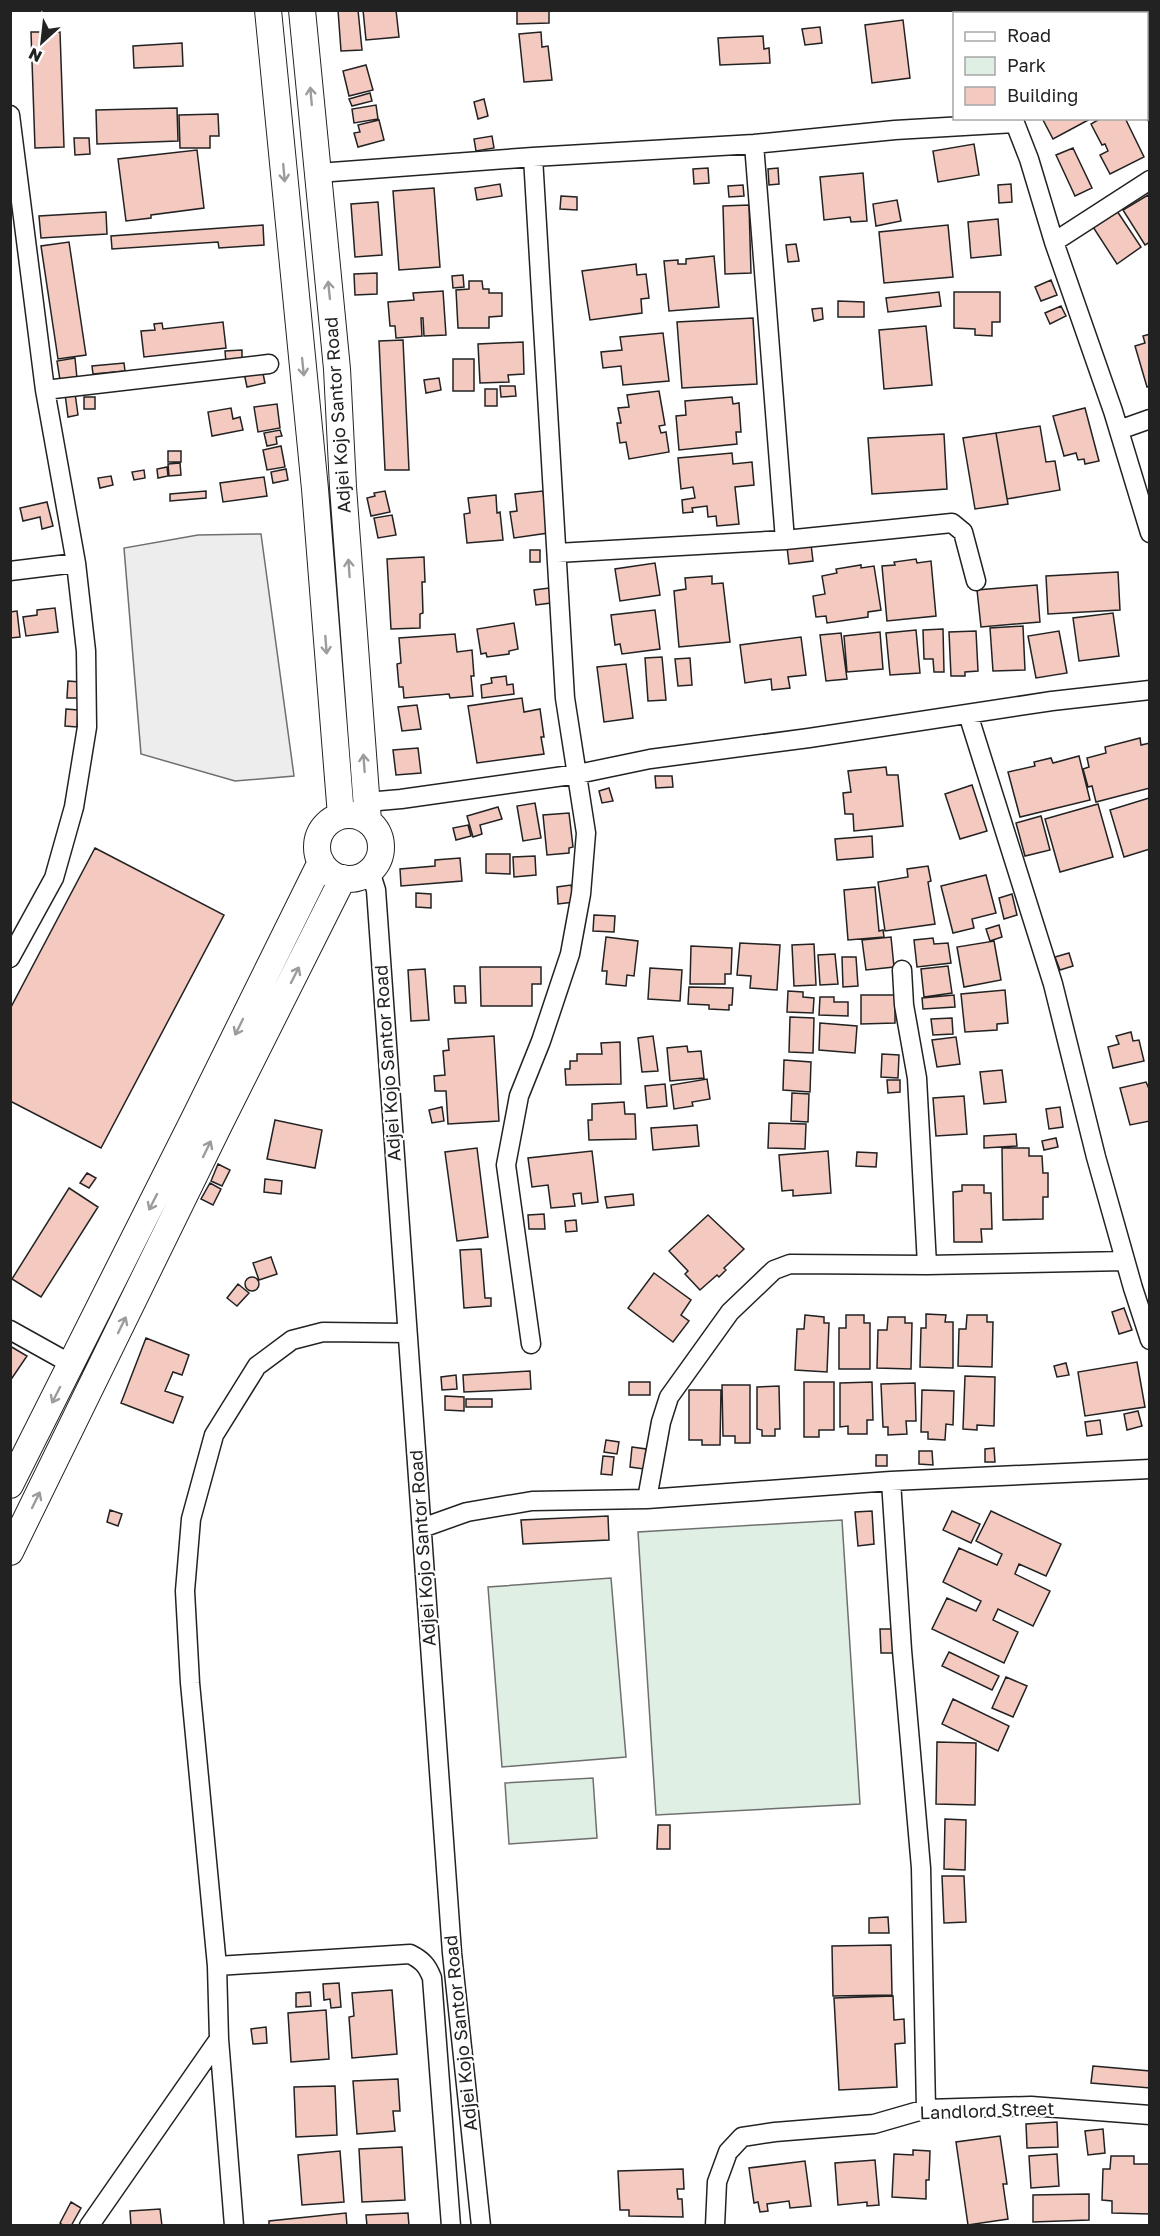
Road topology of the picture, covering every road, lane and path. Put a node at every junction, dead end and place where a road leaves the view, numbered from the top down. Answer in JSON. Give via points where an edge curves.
{"nodes":[{"id":1,"x":267,"y":10,"type":"edge"},
{"id":2,"x":302,"y":10,"type":"edge"},
{"id":3,"x":10,"y":115,"type":"edge"},
{"id":4,"x":1014,"y":121,"type":"edge"},
{"id":5,"x":754,"y":144,"type":"junction"},
{"id":6,"x":533,"y":157,"type":"junction"},
{"id":7,"x":318,"y":173,"type":"junction"},
{"id":8,"x":1149,"y":180,"type":"edge"},
{"id":9,"x":1054,"y":242,"type":"junction"},
{"id":10,"x":269,"y":364,"type":"dead end"},
{"id":11,"x":45,"y":390,"type":"junction"},
{"id":12,"x":1149,"y":418,"type":"edge"},
{"id":13,"x":1119,"y":430,"type":"junction"},
{"id":14,"x":1149,"y":533,"type":"edge"},
{"id":15,"x":784,"y":540,"type":"junction"},
{"id":16,"x":557,"y":553,"type":"junction"},
{"id":17,"x":76,"y":563,"type":"junction"},
{"id":18,"x":10,"y":571,"type":"edge"},
{"id":19,"x":976,"y":581,"type":"dead end"},
{"id":20,"x":1149,"y":690,"type":"edge"},
{"id":21,"x":968,"y":714,"type":"junction"},
{"id":22,"x":578,"y":774,"type":"junction"},
{"id":23,"x":368,"y":811,"type":"junction"},
{"id":24,"x":340,"y":816,"type":"junction"},
{"id":25,"x":321,"y":861,"type":"junction"},
{"id":26,"x":370,"y":871,"type":"junction"},
{"id":27,"x":343,"y":878,"type":"junction"},
{"id":28,"x":10,"y":958,"type":"edge"},
{"id":29,"x":902,"y":970,"type":"dead end"},
{"id":30,"x":1125,"y":1261,"type":"junction"},
{"id":31,"x":927,"y":1265,"type":"junction"},
{"id":32,"x":10,"y":1330,"type":"edge"},
{"id":33,"x":406,"y":1333,"type":"junction"},
{"id":34,"x":1149,"y":1340,"type":"edge"},
{"id":35,"x":531,"y":1344,"type":"dead end"},
{"id":36,"x":71,"y":1364,"type":"junction"},
{"id":37,"x":1149,"y":1469,"type":"edge"},
{"id":38,"x":891,"y":1481,"type":"junction"},
{"id":39,"x":10,"y":1485,"type":"edge"},
{"id":40,"x":647,"y":1498,"type":"junction"},
{"id":41,"x":422,"y":1528,"type":"junction"},
{"id":42,"x":10,"y":1552,"type":"edge"},
{"id":43,"x":217,"y":1966,"type":"junction"},
{"id":44,"x":219,"y":2039,"type":"junction"},
{"id":45,"x":926,"y":2109,"type":"junction"},
{"id":46,"x":1149,"y":2115,"type":"edge"},
{"id":47,"x":89,"y":2226,"type":"edge"},
{"id":48,"x":234,"y":2226,"type":"edge"},
{"id":49,"x":450,"y":2226,"type":"edge"},
{"id":50,"x":481,"y":2226,"type":"edge"},
{"id":51,"x":715,"y":2226,"type":"edge"}],
"edges":[{"from":1,"to":24,"type":"street","name":"Adjei Kojo Santor Road","one_way":true,"via":[[313,467]]},
{"from":7,"to":2,"type":"street","name":"Adjei Kojo Santor Road","one_way":true},
{"from":3,"to":11,"type":"street"},
{"from":4,"to":5,"type":"street"},
{"from":4,"to":9,"type":"street"},
{"from":5,"to":6,"type":"street"},
{"from":5,"to":15,"type":"street"},
{"from":6,"to":7,"type":"street"},
{"from":6,"to":16,"type":"street"},
{"from":23,"to":7,"type":"street","name":"Adjei Kojo Santor Road","one_way":true,"via":[[337,369]]},
{"from":8,"to":9,"type":"street"},
{"from":9,"to":13,"type":"street"},
{"from":10,"to":11,"type":"street"},
{"from":11,"to":17,"type":"street"},
{"from":12,"to":13,"type":"street"},
{"from":13,"to":14,"type":"street"},
{"from":15,"to":16,"type":"street"},
{"from":15,"to":19,"type":"street","via":[[952,523],[963,532]]},
{"from":16,"to":22,"type":"street","via":[[565,698]]},
{"from":17,"to":18,"type":"street"},
{"from":17,"to":28,"type":"street","via":[[86,651],[87,727],[74,807],[54,878]]},
{"from":20,"to":21,"type":"street"},
{"from":21,"to":22,"type":"street","via":[[650,759]]},
{"from":21,"to":30,"type":"street","via":[[1053,984]]},
{"from":22,"to":23,"type":"street","via":[[401,799]]},
{"from":22,"to":35,"type":"street","via":[[586,833],[581,894],[570,954],[519,1096],[506,1165]]},
{"from":23,"to":24,"type":"street"},
{"from":23,"to":26,"type":"street","via":[[381,845],[379,859]]},
{"from":24,"to":25,"type":"street","via":[[328,822],[319,834],[317,848]]},
{"from":25,"to":27,"type":"street","via":[[330,873]]},
{"from":25,"to":36,"type":"street","one_way":true},
{"from":26,"to":27,"type":"street"},
{"from":26,"to":33,"type":"street","name":"Adjei Kojo Santor Road","via":[[376,890]]},
{"from":42,"to":27,"type":"street","one_way":true},
{"from":29,"to":31,"type":"street","via":[[917,1078]]},
{"from":30,"to":31,"type":"street"},
{"from":30,"to":34,"type":"street"},
{"from":31,"to":40,"type":"street","via":[[790,1264],[774,1270],[730,1312],[669,1397]]},
{"from":32,"to":36,"type":"street"},
{"from":33,"to":41,"type":"street","name":"Adjei Kojo Santor Road"},
{"from":33,"to":43,"type":"street","via":[[323,1332],[292,1340],[257,1366],[214,1435],[191,1519],[185,1592]]},
{"from":36,"to":39,"type":"street","one_way":true},
{"from":37,"to":38,"type":"street"},
{"from":38,"to":40,"type":"street"},
{"from":38,"to":45,"type":"street","via":[[921,1868]]},
{"from":40,"to":41,"type":"street","via":[[532,1501],[467,1512]]},
{"from":41,"to":50,"type":"street","name":"Adjei Kojo Santor Road","via":[[452,1953]]},
{"from":43,"to":44,"type":"street"},
{"from":43,"to":49,"type":"street","via":[[410,1954],[421,1959],[432,1978]]},
{"from":44,"to":47,"type":"street"},
{"from":44,"to":48,"type":"street"},
{"from":45,"to":46,"type":"street","name":"Landlord Street","via":[[1031,2106]]},
{"from":45,"to":51,"type":"street","name":"Landlord Street","via":[[874,2124],[742,2137],[728,2152],[717,2182]]}]}
